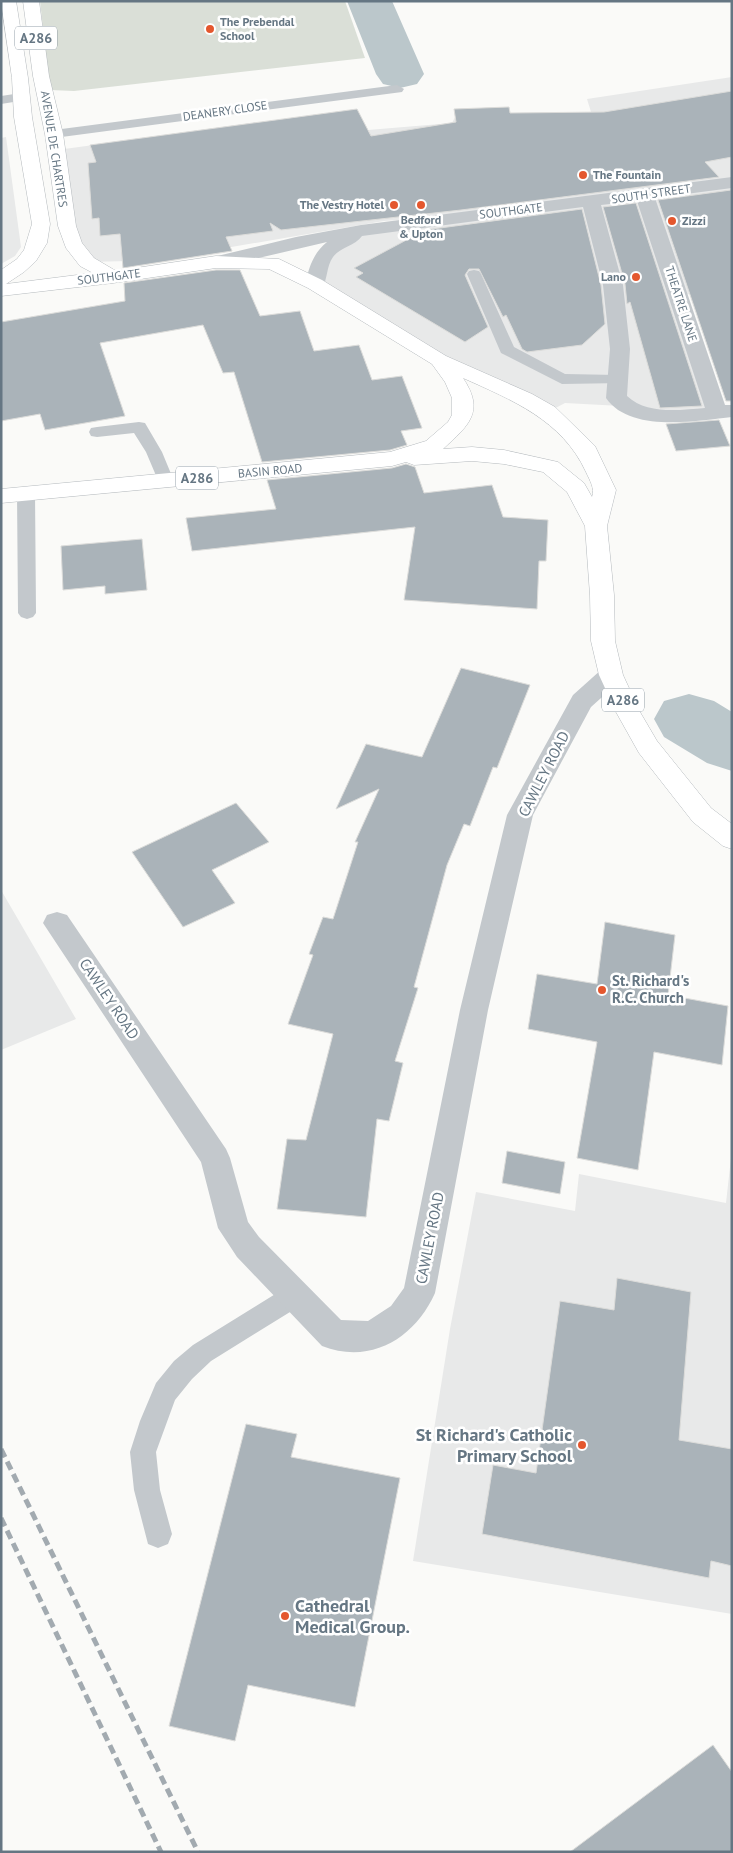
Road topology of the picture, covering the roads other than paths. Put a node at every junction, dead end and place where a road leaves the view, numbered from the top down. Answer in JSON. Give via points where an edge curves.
{"nodes":[{"id":1,"x":8,"y":1,"type":"edge"},
{"id":2,"x":31,"y":1,"type":"edge"},
{"id":3,"x":396,"y":89,"type":"dead end"},
{"id":4,"x":21,"y":97,"type":"junction"},
{"id":5,"x":1,"y":100,"type":"edge"},
{"id":6,"x":54,"y":134,"type":"junction"},
{"id":7,"x":732,"y":182,"type":"edge"},
{"id":8,"x":645,"y":196,"type":"junction"},
{"id":9,"x":591,"y":201,"type":"junction"},
{"id":10,"x":570,"y":204,"type":"joint"},
{"id":11,"x":364,"y":231,"type":"junction"},
{"id":12,"x":216,"y":262,"type":"junction"},
{"id":13,"x":474,"y":274,"type":"dead end"},
{"id":14,"x":113,"y":277,"type":"junction"},
{"id":15,"x":1,"y":280,"type":"edge"},
{"id":16,"x":315,"y":284,"type":"junction"},
{"id":17,"x":1,"y":290,"type":"edge"},
{"id":18,"x":439,"y":360,"type":"junction"},
{"id":19,"x":617,"y":380,"type":"junction"},
{"id":20,"x":724,"y":412,"type":"edge"},
{"id":21,"x":97,"y":432,"type":"dead end"},
{"id":22,"x":392,"y":459,"type":"junction"},
{"id":23,"x":166,"y":481,"type":"junction"},
{"id":24,"x":26,"y":493,"type":"junction"},
{"id":25,"x":1,"y":496,"type":"edge"},
{"id":26,"x":596,"y":526,"type":"junction"},
{"id":27,"x":27,"y":613,"type":"dead end"},
{"id":28,"x":612,"y":675,"type":"junction"},
{"id":29,"x":732,"y":839,"type":"edge"},
{"id":30,"x":57,"y":923,"type":"dead end"},
{"id":31,"x":294,"y":1296,"type":"junction"},
{"id":32,"x":158,"y":1534,"type":"dead end"}],
"edges":[{"from":1,"to":4,"type":"main road","name":"AVENUE DE CHARTRES","number":"A286"},
{"from":2,"to":6,"type":"main road","name":"AVENUE DE CHARTRES","number":"A286","via":[[41,76]]},
{"from":3,"to":6,"type":"lane","name":"DEANERY CLOSE"},
{"from":4,"to":5,"type":"lane"},
{"from":4,"to":15,"type":"main road","name":"AVENUE DE CHARTRES","number":"A286","via":[[41,224],[40,239],[31,257]]},
{"from":6,"to":14,"type":"main road","name":"AVENUE DE CHARTRES","number":"A286","via":[[73,244],[87,262]]},
{"from":7,"to":8,"type":"street","name":"SOUTH STREET"},
{"from":8,"to":9,"type":"street","name":"SOUTH STREET"},
{"from":8,"to":20,"type":"street","name":"THEATRE LANE"},
{"from":9,"to":10,"type":"street","name":"SOUTH STREET"},
{"from":9,"to":19,"type":"street","via":[[613,285],[620,349]]},
{"from":10,"to":11,"type":"street","name":"SOUTHGATE"},
{"from":11,"to":12,"type":"street","name":"SOUTHGATE"},
{"from":11,"to":16,"type":"street","name":"SOUTHGATE","via":[[332,246],[320,261]]},
{"from":12,"to":14,"type":"main road","name":"SOUTHGATE","number":"A286"},
{"from":12,"to":16,"type":"main road","name":"SOUTHGATE","number":"A286","via":[[272,264]]},
{"from":13,"to":19,"type":"lane","via":[[507,350],[562,379]]},
{"from":14,"to":17,"type":"main road","name":"SOUTHGATE","number":"A286"},
{"from":16,"to":18,"type":"main road","name":"SOUTHGATE","number":"A286"},
{"from":18,"to":22,"type":"main road","name":"BASIN ROAD","number":"A286","via":[[462,398],[463,415],[434,446]]},
{"from":18,"to":26,"type":"main road","number":"A286","via":[[548,412],[587,451],[605,490]]},
{"from":19,"to":20,"type":"street","via":[[616,398],[621,406],[641,413]]},
{"from":21,"to":23,"type":"lane","via":[[139,427]]},
{"from":22,"to":23,"type":"main road","name":"BASIN ROAD","number":"A286"},
{"from":22,"to":26,"type":"main road","number":"A286","via":[[472,454],[550,467],[576,488]]},
{"from":23,"to":24,"type":"main road","name":"BASIN ROAD","number":"A286"},
{"from":24,"to":25,"type":"main road","name":"BASIN ROAD","number":"A286"},
{"from":24,"to":27,"type":"lane"},
{"from":26,"to":28,"type":"main road","number":"A286","via":[[602,641]]},
{"from":28,"to":29,"type":"main road","number":"A286","via":[[648,748],[702,815]]},
{"from":28,"to":31,"type":"street","name":"CAWLEY ROAD","via":[[582,701],[520,815],[474,1010],[419,1293],[402,1318],[372,1336],[334,1335]]},
{"from":30,"to":31,"type":"street","name":"CAWLEY ROAD","via":[[215,1158],[234,1228]]},
{"from":31,"to":32,"type":"lane","via":[[202,1353],[165,1392],[143,1452],[147,1490]]}]}
